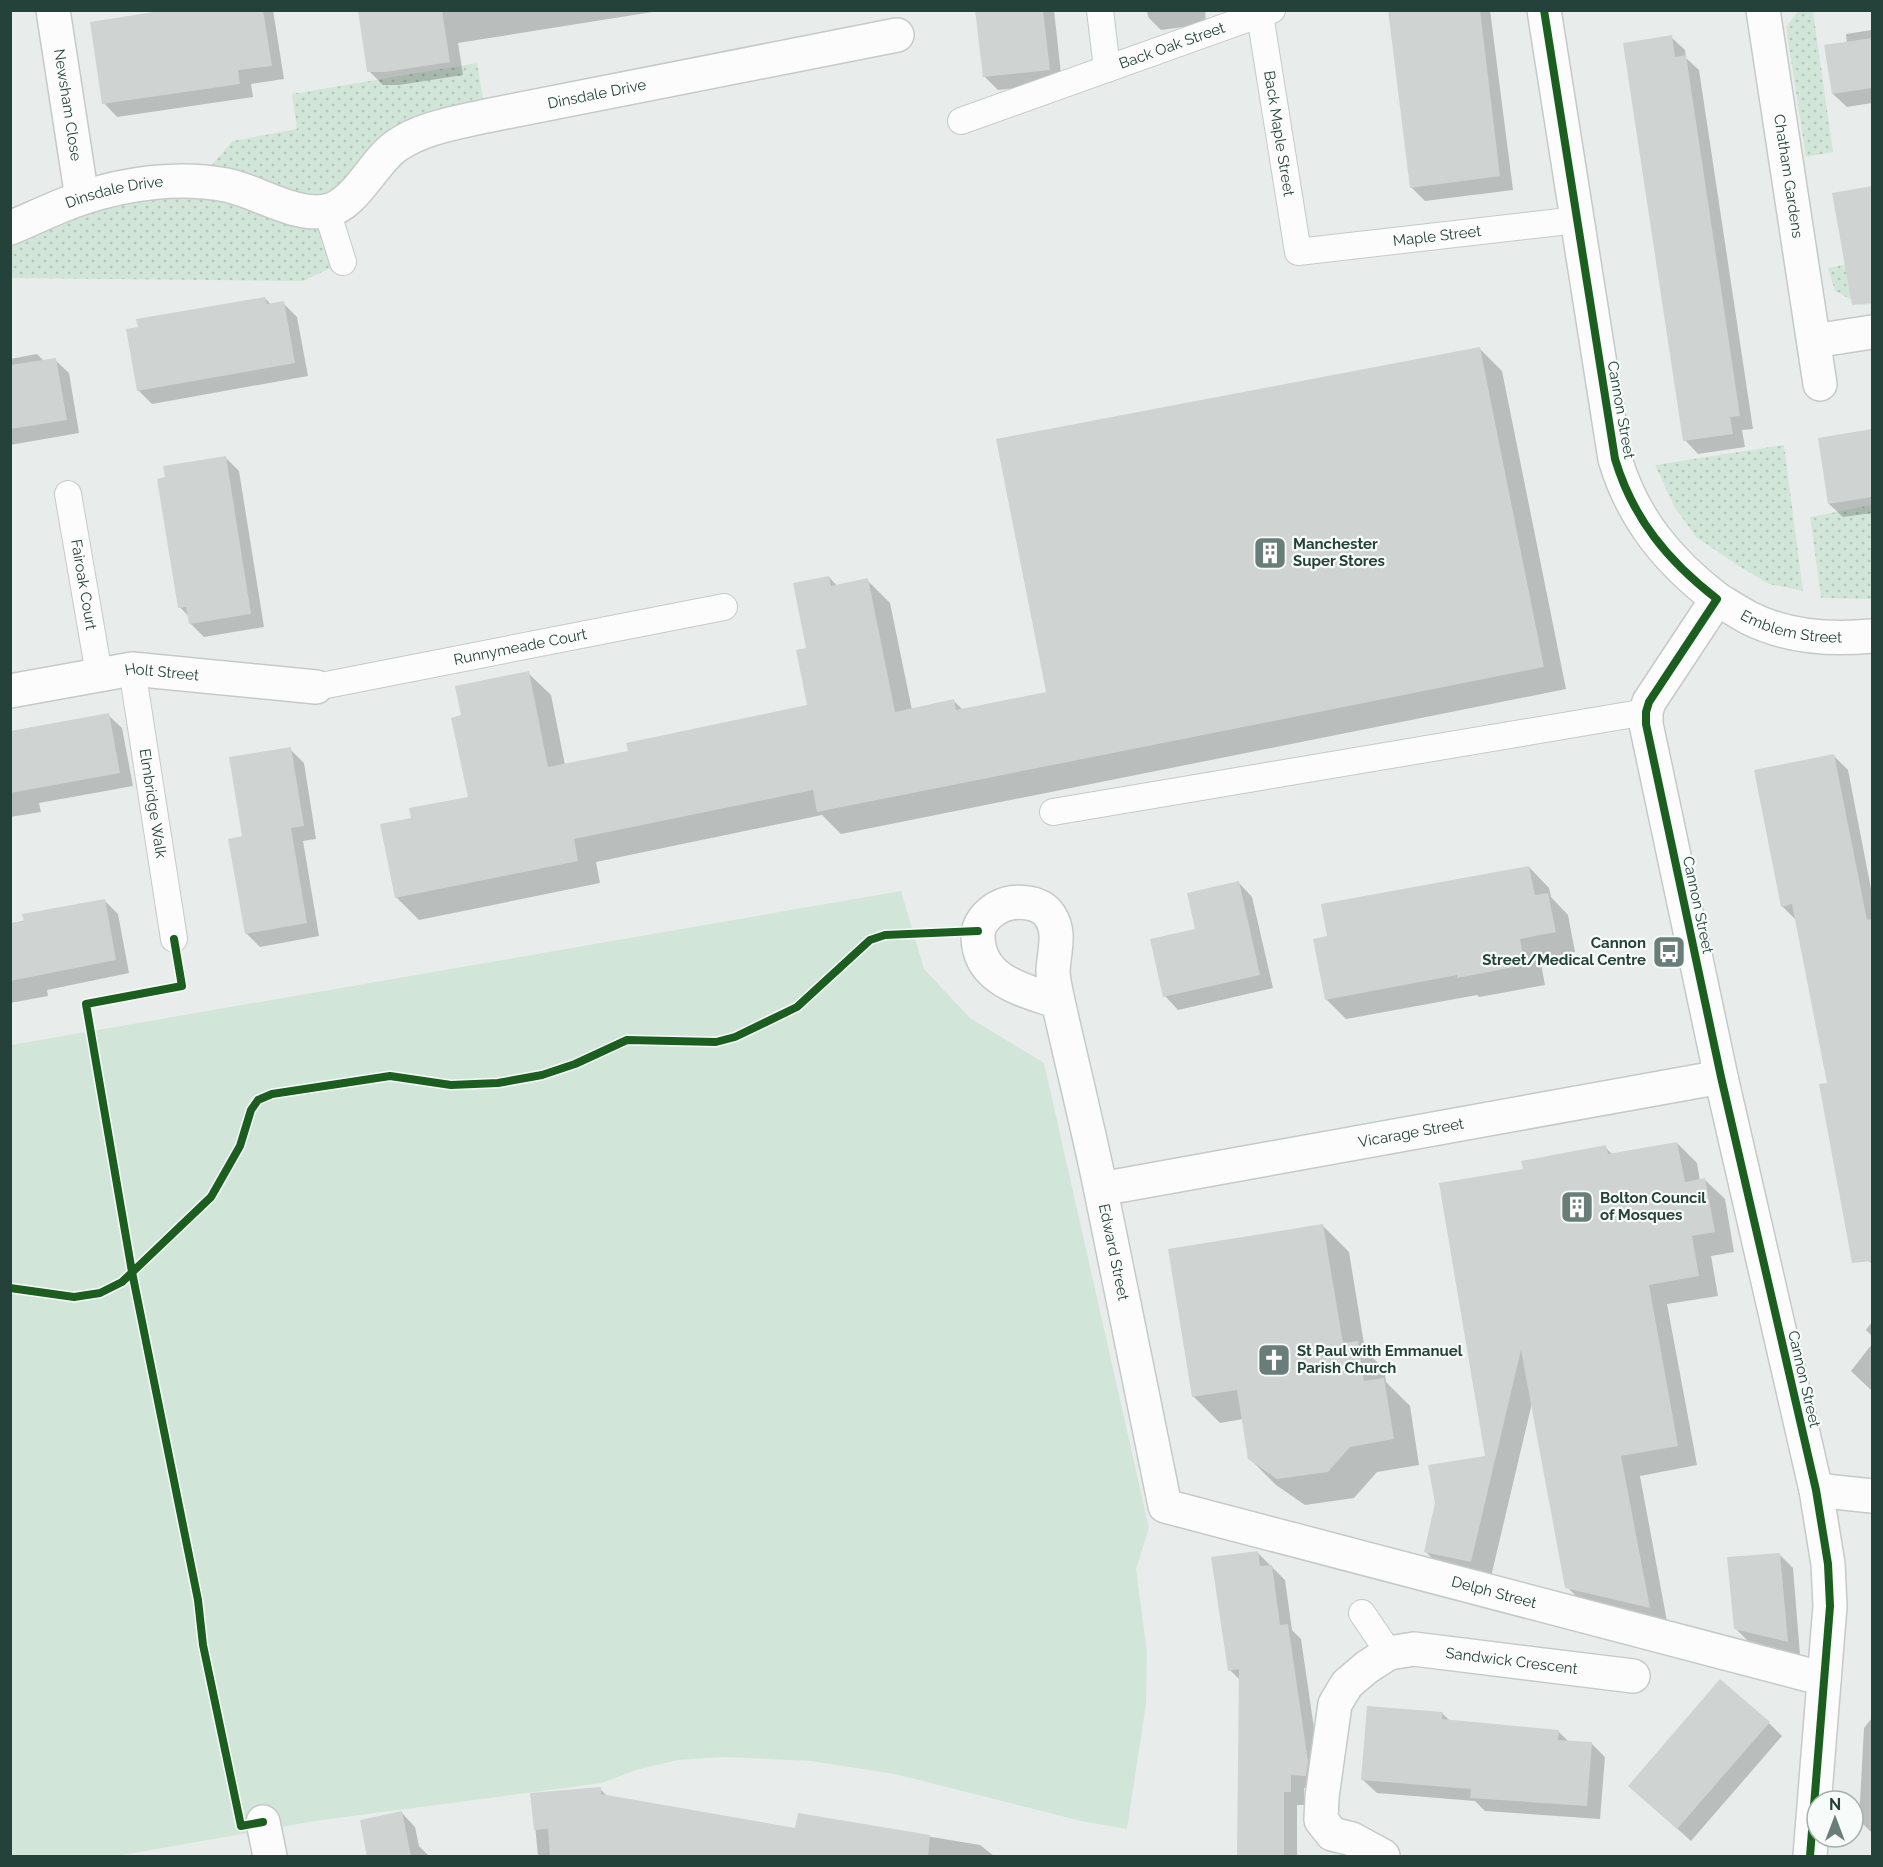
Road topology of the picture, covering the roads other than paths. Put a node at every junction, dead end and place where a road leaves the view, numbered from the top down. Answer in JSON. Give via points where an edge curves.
{"nodes":[{"id":1,"x":53,"y":10,"type":"edge"},
{"id":2,"x":1100,"y":10,"type":"edge"},
{"id":3,"x":1544,"y":10,"type":"edge"},
{"id":4,"x":1763,"y":10,"type":"edge"},
{"id":5,"x":1266,"y":13,"type":"edge"},
{"id":6,"x":897,"y":35,"type":"dead end"},
{"id":7,"x":1107,"y":69,"type":"junction"},
{"id":8,"x":962,"y":121,"type":"dead end"},
{"id":9,"x":82,"y":198,"type":"junction"},
{"id":10,"x":327,"y":211,"type":"junction"},
{"id":11,"x":1577,"y":220,"type":"junction"},
{"id":12,"x":10,"y":228,"type":"edge"},
{"id":13,"x":1298,"y":252,"type":"joint"},
{"id":14,"x":343,"y":262,"type":"dead end"},
{"id":15,"x":1872,"y":332,"type":"edge"},
{"id":16,"x":1814,"y":341,"type":"junction"},
{"id":17,"x":1820,"y":384,"type":"dead end"},
{"id":18,"x":68,"y":494,"type":"dead end"},
{"id":19,"x":1716,"y":599,"type":"junction"},
{"id":20,"x":724,"y":607,"type":"dead end"},
{"id":21,"x":1872,"y":636,"type":"edge"},
{"id":22,"x":132,"y":669,"type":"junction"},
{"id":23,"x":99,"y":674,"type":"junction"},
{"id":24,"x":316,"y":687,"type":"joint"},
{"id":25,"x":10,"y":691,"type":"edge"},
{"id":26,"x":1646,"y":712,"type":"junction"},
{"id":27,"x":1053,"y":812,"type":"dead end"},
{"id":28,"x":174,"y":939,"type":"dead end"},
{"id":29,"x":1058,"y":1002,"type":"dead end"},
{"id":30,"x":1721,"y":1077,"type":"junction"},
{"id":31,"x":1101,"y":1189,"type":"junction"},
{"id":32,"x":1816,"y":1490,"type":"junction"},
{"id":33,"x":1872,"y":1496,"type":"edge"},
{"id":34,"x":1165,"y":1506,"type":"joint"},
{"id":35,"x":1362,"y":1613,"type":"dead end"},
{"id":36,"x":1389,"y":1653,"type":"junction"},
{"id":37,"x":1633,"y":1676,"type":"dead end"},
{"id":38,"x":1824,"y":1679,"type":"junction"},
{"id":39,"x":263,"y":1822,"type":"dead end"},
{"id":40,"x":270,"y":1857,"type":"edge"},
{"id":41,"x":1383,"y":1857,"type":"edge"},
{"id":42,"x":1810,"y":1857,"type":"edge"}],
"edges":[{"from":1,"to":9,"type":"street","name":"Newsham Close"},
{"from":2,"to":7,"type":"lane","name":"Back Oak Street"},
{"from":3,"to":11,"type":"street","name":"Cannon Street"},
{"from":4,"to":16,"type":"street","name":"Chatham Gardens"},
{"from":5,"to":7,"type":"lane","name":"Back Oak Street"},
{"from":5,"to":13,"type":"lane","name":"Back Maple Street"},
{"from":6,"to":10,"type":"street","name":"Dinsdale Drive","via":[[436,127],[395,147],[348,199]]},
{"from":7,"to":8,"type":"lane","name":"Back Oak Street"},
{"from":9,"to":10,"type":"street","name":"Dinsdale Drive","via":[[187,180],[228,186],[292,208]]},
{"from":9,"to":12,"type":"street","name":"Dinsdale Drive"},
{"from":10,"to":14,"type":"lane"},
{"from":11,"to":13,"type":"lane","name":"Maple Street"},
{"from":11,"to":19,"type":"street","name":"Cannon Street","via":[[1621,480],[1662,549]]},
{"from":15,"to":16,"type":"street"},
{"from":16,"to":17,"type":"street","name":"Chatham Gardens"},
{"from":18,"to":23,"type":"lane","name":"Fairoak Court"},
{"from":19,"to":21,"type":"street","name":"Emblem Street","via":[[1787,632],[1827,638]]},
{"from":19,"to":26,"type":"street"},
{"from":20,"to":24,"type":"lane","name":"Runnymeade Court"},
{"from":22,"to":23,"type":"street","name":"Holt Street"},
{"from":22,"to":24,"type":"street","name":"Holt Street"},
{"from":22,"to":28,"type":"lane","name":"Elmbridge Walk"},
{"from":23,"to":25,"type":"street","name":"Holt Street"},
{"from":26,"to":27,"type":"lane"},
{"from":26,"to":30,"type":"street","name":"Cannon Street"},
{"from":29,"to":31,"type":"street","name":"Edward Street"},
{"from":30,"to":31,"type":"street","name":"Vicarage Street"},
{"from":30,"to":32,"type":"street","name":"Cannon Street"},
{"from":31,"to":34,"type":"street","name":"Edward Street"},
{"from":32,"to":33,"type":"street"},
{"from":32,"to":38,"type":"street","name":"Cannon Street","via":[[1830,1606]]},
{"from":34,"to":38,"type":"street","name":"Delph Street"},
{"from":35,"to":36,"type":"lane"},
{"from":36,"to":37,"type":"street","name":"Sandwick Crescent","via":[[1414,1649]]},
{"from":36,"to":41,"type":"street","name":"Sandwick Crescent","via":[[1347,1684],[1335,1704],[1321,1820],[1332,1834],[1352,1839]]},
{"from":38,"to":42,"type":"street","name":"Cannon Street"},
{"from":39,"to":40,"type":"street"}]}
